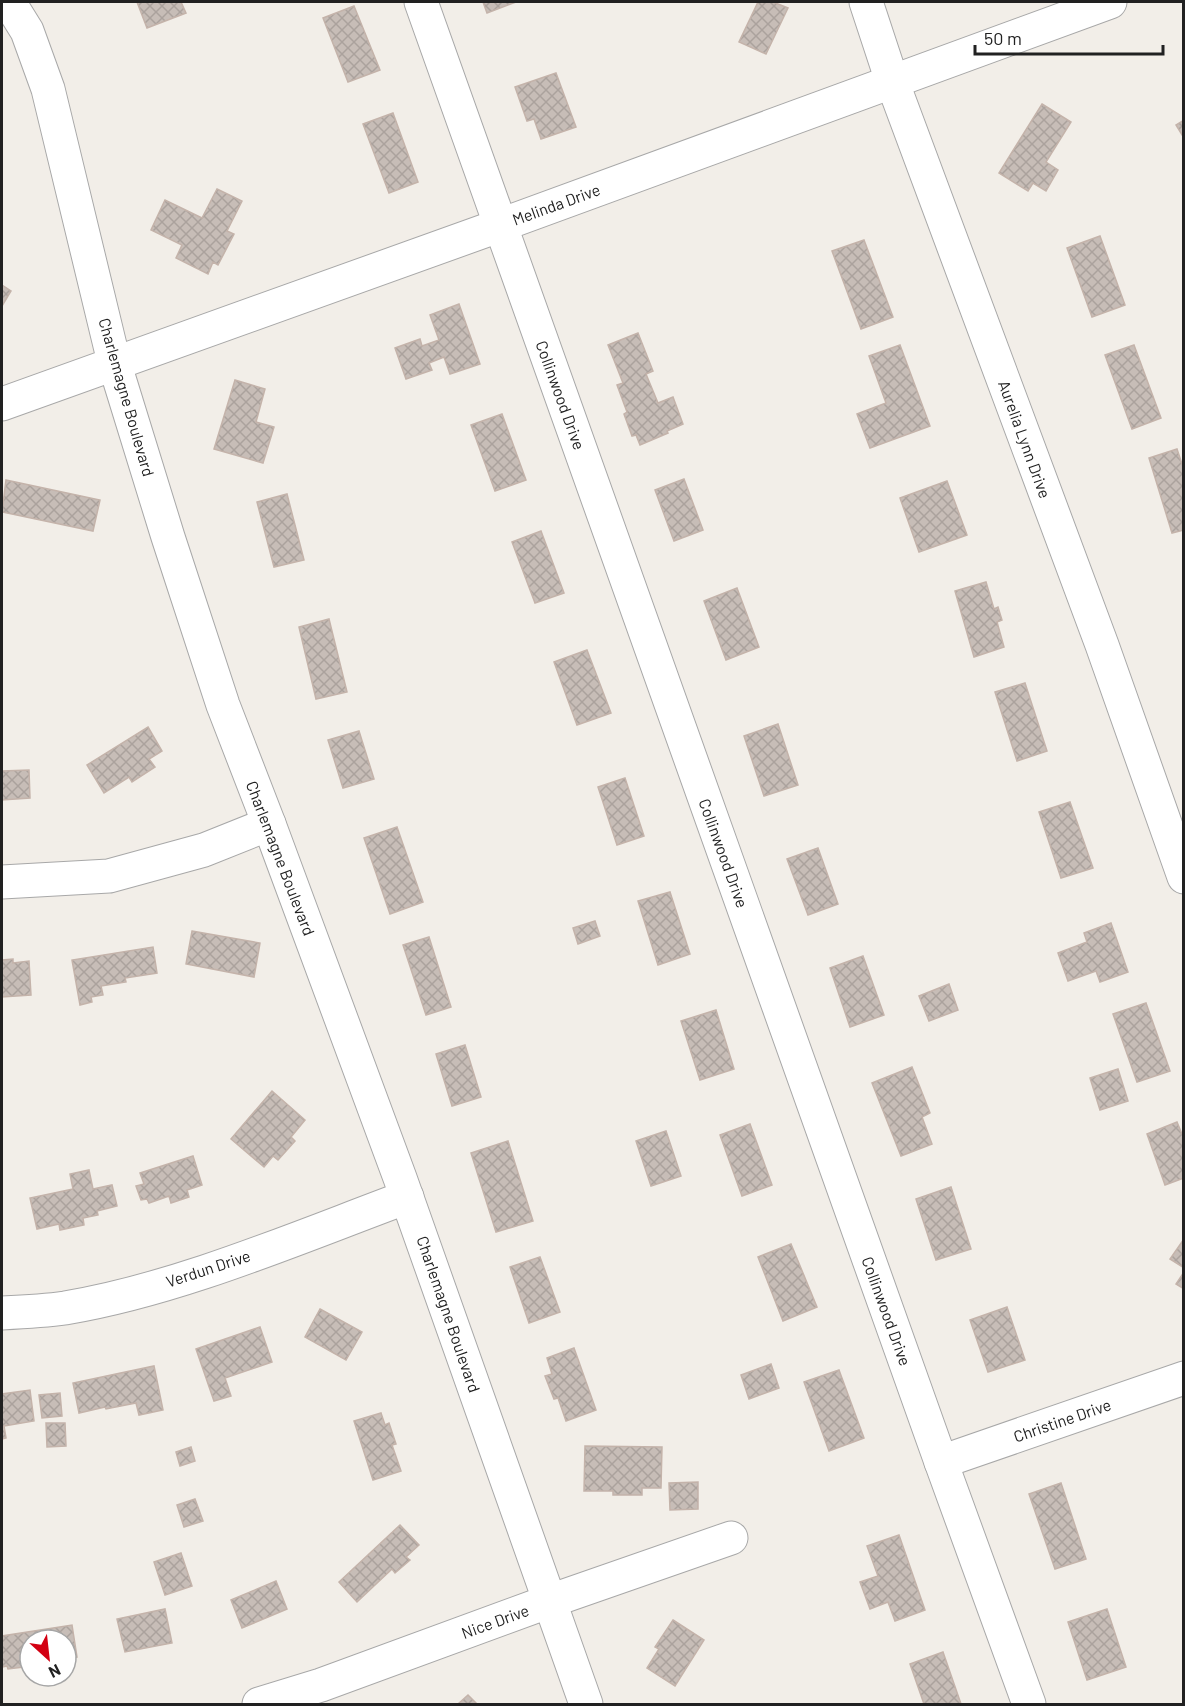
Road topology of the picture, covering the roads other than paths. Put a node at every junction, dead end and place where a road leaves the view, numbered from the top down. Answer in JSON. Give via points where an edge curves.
{"nodes":[{"id":1,"x":9,"y":2,"type":"edge"},
{"id":2,"x":421,"y":2,"type":"edge"},
{"id":3,"x":866,"y":2,"type":"edge"},
{"id":4,"x":1110,"y":2,"type":"edge"},
{"id":5,"x":892,"y":81,"type":"junction"},
{"id":6,"x":501,"y":225,"type":"junction"},
{"id":7,"x":114,"y":362,"type":"junction"},
{"id":8,"x":2,"y":404,"type":"edge"},
{"id":9,"x":269,"y":824,"type":"junction"},
{"id":10,"x":1184,"y":877,"type":"edge"},
{"id":11,"x":2,"y":882,"type":"edge"},
{"id":12,"x":407,"y":1197,"type":"junction"},
{"id":13,"x":2,"y":1313,"type":"edge"},
{"id":14,"x":1184,"y":1378,"type":"edge"},
{"id":15,"x":941,"y":1462,"type":"junction"},
{"id":16,"x":731,"y":1538,"type":"dead end"},
{"id":17,"x":550,"y":1601,"type":"junction"},
{"id":18,"x":259,"y":1704,"type":"edge"},
{"id":19,"x":586,"y":1704,"type":"edge"},
{"id":20,"x":1029,"y":1704,"type":"edge"}],
"edges":[{"from":1,"to":7,"type":"street","name":"Charlemagne Boulevard","via":[[27,31],[48,89]]},
{"from":2,"to":6,"type":"street","name":"Collinwood Drive"},
{"from":3,"to":5,"type":"street","name":"Aurelia Lynn Drive"},
{"from":4,"to":5,"type":"street","name":"Melinda Drive"},
{"from":5,"to":6,"type":"street","name":"Melinda Drive"},
{"from":5,"to":10,"type":"street","name":"Aurelia Lynn Drive"},
{"from":6,"to":7,"type":"street","name":"Melinda Drive"},
{"from":6,"to":15,"type":"street","name":"Collinwood Drive"},
{"from":7,"to":8,"type":"street","name":"Melinda Drive"},
{"from":7,"to":9,"type":"street","name":"Charlemagne Boulevard","via":[[223,705]]},
{"from":9,"to":11,"type":"street","via":[[204,850],[109,876]]},
{"from":9,"to":12,"type":"street","name":"Charlemagne Boulevard"},
{"from":12,"to":13,"type":"street","name":"Verdun Drive","via":[[207,1270],[120,1296],[64,1308]]},
{"from":12,"to":17,"type":"street","name":"Charlemagne Boulevard"},
{"from":14,"to":15,"type":"street","name":"Christine Drive"},
{"from":15,"to":20,"type":"street","name":"Collinwood Drive"},
{"from":16,"to":17,"type":"street","name":"Nice Drive"},
{"from":17,"to":18,"type":"street","name":"Nice Drive"},
{"from":17,"to":19,"type":"street","name":"Charlemagne Boulevard"}]}
